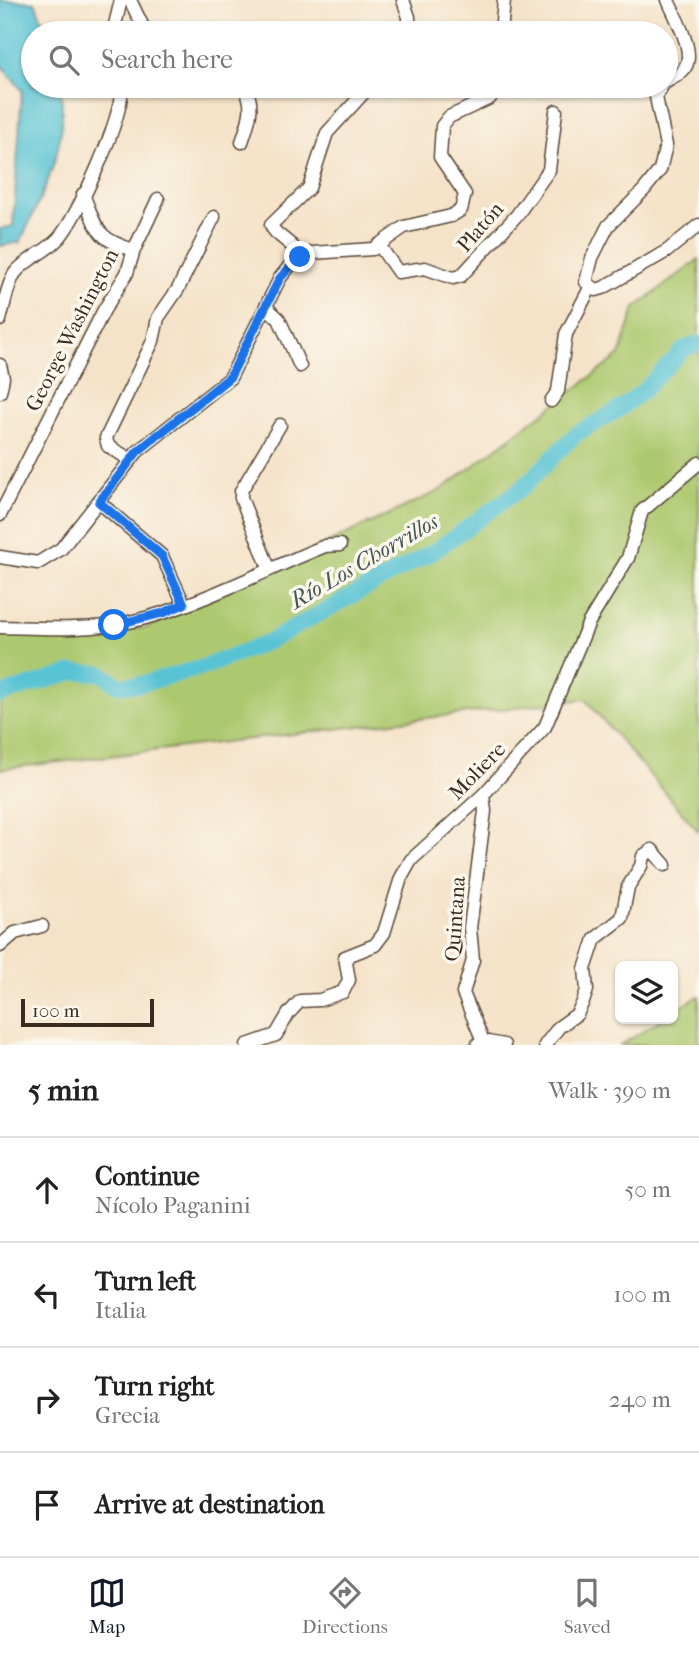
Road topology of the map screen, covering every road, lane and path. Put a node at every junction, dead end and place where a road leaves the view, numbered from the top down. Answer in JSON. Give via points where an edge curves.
{"nodes":[{"id":1,"x":121,"y":0,"type":"edge"},
{"id":2,"x":130,"y":0,"type":"edge"},
{"id":3,"x":403,"y":0,"type":"edge"},
{"id":4,"x":504,"y":0,"type":"edge"},
{"id":5,"x":668,"y":0,"type":"edge"},
{"id":6,"x":116,"y":21,"type":"edge"},
{"id":7,"x":140,"y":21,"type":"edge"},
{"id":8,"x":410,"y":21,"type":"edge"},
{"id":9,"x":502,"y":21,"type":"edge"},
{"id":10,"x":676,"y":21,"type":"edge"},
{"id":11,"x":678,"y":25,"type":"edge"},
{"id":12,"x":678,"y":74,"type":"edge"},
{"id":13,"x":122,"y":98,"type":"edge"},
{"id":14,"x":249,"y":98,"type":"edge"},
{"id":15,"x":359,"y":98,"type":"edge"},
{"id":16,"x":490,"y":98,"type":"edge"},
{"id":17,"x":656,"y":98,"type":"edge"},
{"id":18,"x":556,"y":111,"type":"dead end"},
{"id":19,"x":242,"y":142,"type":"dead end"},
{"id":20,"x":83,"y":194,"type":"junction"},
{"id":21,"x":158,"y":199,"type":"dead end"},
{"id":22,"x":214,"y":217,"type":"dead end"},
{"id":23,"x":699,"y":225,"type":"edge"},
{"id":24,"x":379,"y":245,"type":"junction"},
{"id":25,"x":134,"y":250,"type":"junction"},
{"id":26,"x":300,"y":257,"type":"junction"},
{"id":27,"x":590,"y":288,"type":"junction"},
{"id":28,"x":266,"y":307,"type":"junction"},
{"id":29,"x":0,"y":320,"type":"edge"},
{"id":30,"x":0,"y":365,"type":"edge"},
{"id":31,"x":300,"y":366,"type":"dead end"},
{"id":32,"x":0,"y":392,"type":"edge"},
{"id":33,"x":551,"y":401,"type":"dead end"},
{"id":34,"x":281,"y":425,"type":"dead end"},
{"id":35,"x":131,"y":460,"type":"junction"},
{"id":36,"x":699,"y":463,"type":"edge"},
{"id":37,"x":99,"y":502,"type":"junction"},
{"id":38,"x":0,"y":515,"type":"edge"},
{"id":39,"x":340,"y":545,"type":"dead end"},
{"id":40,"x":0,"y":557,"type":"edge"},
{"id":41,"x":270,"y":568,"type":"junction"},
{"id":42,"x":184,"y":604,"type":"junction"},
{"id":43,"x":0,"y":627,"type":"edge"},
{"id":44,"x":483,"y":795,"type":"junction"},
{"id":45,"x":665,"y":865,"type":"dead end"},
{"id":46,"x":42,"y":926,"type":"dead end"},
{"id":47,"x":0,"y":946,"type":"edge"},
{"id":48,"x":479,"y":1043,"type":"edge"},
{"id":49,"x":247,"y":1045,"type":"edge"},
{"id":50,"x":504,"y":1045,"type":"edge"},
{"id":51,"x":545,"y":1045,"type":"edge"}],
"edges":[{"from":1,"to":6,"type":"street"},
{"from":2,"to":7,"type":"street"},
{"from":3,"to":8,"type":"street"},
{"from":4,"to":9,"type":"street"},
{"from":5,"to":10,"type":"street"},
{"from":11,"to":12,"type":"street","via":[[688,60]]},
{"from":13,"to":20,"type":"street","via":[[113,131]]},
{"from":14,"to":19,"type":"street","via":[[251,115]]},
{"from":15,"to":26,"type":"street","via":[[327,133],[309,188],[272,222],[270,229],[294,244]]},
{"from":16,"to":24,"type":"street","via":[[449,117],[442,126],[440,157],[465,194],[464,206],[452,216],[404,227]]},
{"from":17,"to":27,"type":"street","via":[[666,145],[660,170],[608,226],[586,275]]},
{"from":18,"to":24,"type":"street","name":"Platón","via":[[549,170],[517,215],[461,276],[453,278],[425,268],[398,272]]},
{"from":20,"to":25,"type":"street","via":[[99,233],[113,244]]},
{"from":20,"to":29,"type":"street","via":[[57,240],[16,272]]},
{"from":21,"to":25,"type":"street","name":"George Washington"},
{"from":22,"to":35,"type":"street","via":[[158,318],[153,341],[106,438],[108,446]]},
{"from":23,"to":27,"type":"street","via":[[603,288]]},
{"from":24,"to":26,"type":"street"},
{"from":25,"to":38,"type":"street","name":"George Washington","via":[[127,273]]},
{"from":26,"to":28,"type":"street","via":[[285,270]]},
{"from":27,"to":33,"type":"street","via":[[566,334],[558,391]]},
{"from":28,"to":31,"type":"street","via":[[279,319]]},
{"from":28,"to":35,"type":"street","via":[[230,377]]},
{"from":30,"to":32,"type":"street"},
{"from":34,"to":41,"type":"street","via":[[241,491]]},
{"from":35,"to":37,"type":"street"},
{"from":36,"to":44,"type":"street","name":"Moliere","via":[[642,511],[628,558],[589,622],[545,727]]},
{"from":37,"to":40,"type":"street","via":[[61,549],[45,561]]},
{"from":37,"to":42,"type":"street","via":[[162,556]]},
{"from":39,"to":41,"type":"street","via":[[324,546]]},
{"from":41,"to":42,"type":"street"},
{"from":42,"to":43,"type":"street","via":[[114,625]]},
{"from":44,"to":48,"type":"street","name":"Quintana","via":[[485,811],[469,936],[473,960],[463,993]]},
{"from":44,"to":49,"type":"street","name":"Moliere","via":[[411,860],[384,933],[369,949],[345,957],[349,979],[343,992],[300,1001],[276,1035]]},
{"from":45,"to":51,"type":"street","via":[[652,850],[643,856],[628,887],[622,918],[595,939],[584,969],[587,990],[577,1014]]},
{"from":46,"to":47,"type":"street","via":[[15,933]]},
{"from":48,"to":50,"type":"street","name":"Quintana"}]}
